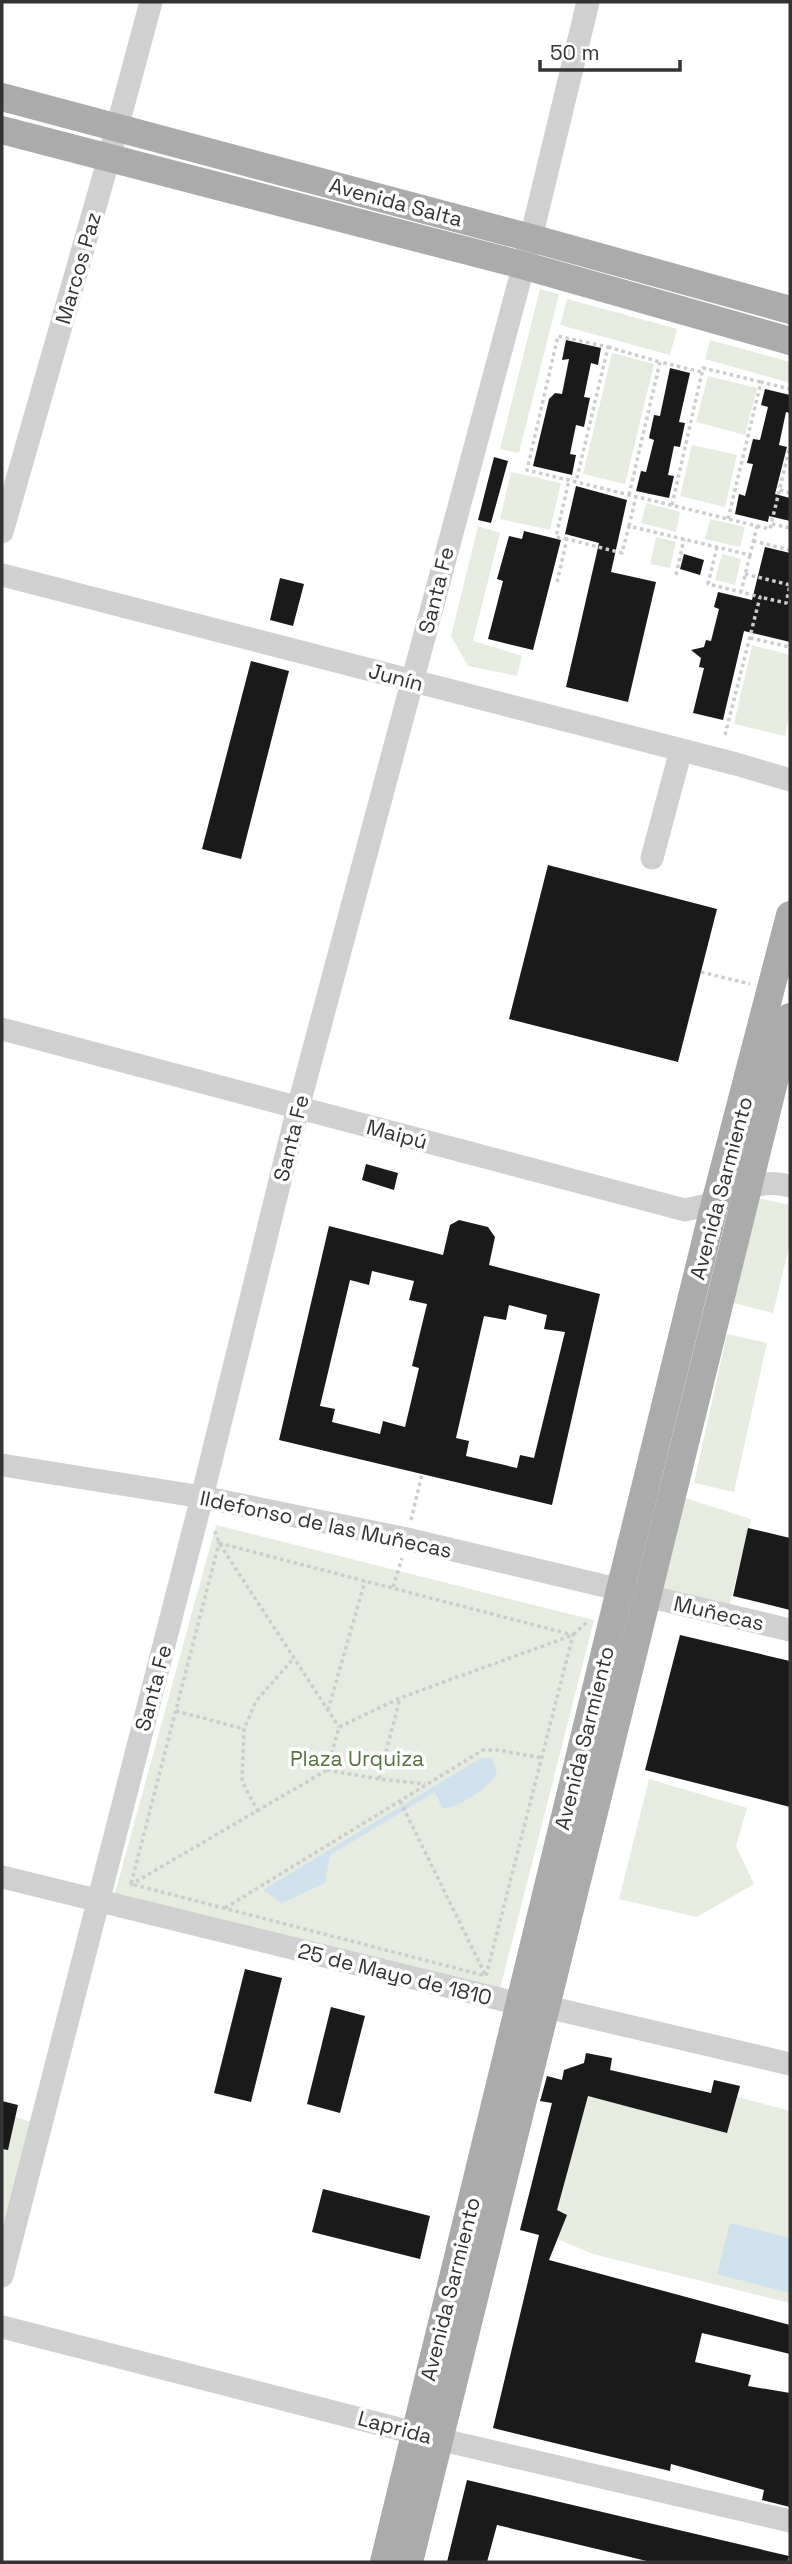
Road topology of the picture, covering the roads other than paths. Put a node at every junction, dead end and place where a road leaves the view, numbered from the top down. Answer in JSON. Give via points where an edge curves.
{"nodes":[{"id":1,"x":150,"y":2,"type":"edge"},
{"id":2,"x":588,"y":2,"type":"edge"},
{"id":3,"x":2,"y":97,"type":"edge"},
{"id":4,"x":117,"y":128,"type":"junction"},
{"id":5,"x":2,"y":130,"type":"edge"},
{"id":6,"x":109,"y":158,"type":"junction"},
{"id":7,"x":531,"y":238,"type":"junction"},
{"id":8,"x":522,"y":265,"type":"junction"},
{"id":9,"x":790,"y":310,"type":"edge"},
{"id":10,"x":790,"y":341,"type":"edge"},
{"id":11,"x":2,"y":533,"type":"edge"},
{"id":12,"x":2,"y":575,"type":"edge"},
{"id":13,"x":414,"y":681,"type":"junction"},
{"id":14,"x":681,"y":750,"type":"junction"},
{"id":15,"x":790,"y":780,"type":"edge"},
{"id":16,"x":652,"y":858,"type":"dead end"},
{"id":17,"x":790,"y":915,"type":"edge"},
{"id":18,"x":790,"y":1017,"type":"edge"},
{"id":19,"x":2,"y":1028,"type":"edge"},
{"id":20,"x":298,"y":1108,"type":"junction"},
{"id":21,"x":748,"y":1186,"type":"junction"},
{"id":22,"x":790,"y":1186,"type":"edge"},
{"id":23,"x":715,"y":1203,"type":"junction"},
{"id":24,"x":2,"y":1465,"type":"edge"},
{"id":25,"x":202,"y":1497,"type":"junction"},
{"id":26,"x":620,"y":1590,"type":"junction"},
{"id":27,"x":647,"y":1597,"type":"junction"},
{"id":28,"x":790,"y":1630,"type":"edge"},
{"id":29,"x":2,"y":1877,"type":"edge"},
{"id":30,"x":97,"y":1901,"type":"junction"},
{"id":31,"x":534,"y":2006,"type":"junction"},
{"id":32,"x":790,"y":2064,"type":"edge"},
{"id":33,"x":2,"y":2276,"type":"edge"},
{"id":34,"x":2,"y":2327,"type":"edge"},
{"id":35,"x":427,"y":2435,"type":"junction"},
{"id":36,"x":790,"y":2521,"type":"edge"},
{"id":37,"x":384,"y":2562,"type":"edge"},
{"id":38,"x":409,"y":2562,"type":"edge"}],
"edges":[{"from":1,"to":4,"type":"street","name":"Marcos Paz"},
{"from":2,"to":7,"type":"street","name":"Santa Fe"},
{"from":3,"to":4,"type":"main road","name":"Avenida Salta"},
{"from":4,"to":6,"type":"street","name":"Marcos Paz"},
{"from":4,"to":7,"type":"main road","name":"Avenida Salta"},
{"from":5,"to":6,"type":"main road","name":"Avenida Salta"},
{"from":6,"to":8,"type":"main road","name":"Avenida Salta"},
{"from":6,"to":11,"type":"street","name":"Marcos Paz"},
{"from":7,"to":8,"type":"street","name":"Santa Fe"},
{"from":7,"to":9,"type":"main road","name":"Avenida Salta"},
{"from":8,"to":10,"type":"main road","name":"Avenida Salta"},
{"from":8,"to":13,"type":"street","name":"Santa Fe"},
{"from":12,"to":13,"type":"street","name":"Junín"},
{"from":13,"to":14,"type":"street","name":"Junín"},
{"from":13,"to":20,"type":"street","name":"Santa Fe"},
{"from":14,"to":15,"type":"street","name":"Junín"},
{"from":14,"to":16,"type":"street"},
{"from":17,"to":23,"type":"main road","name":"Avenida Sarmiento"},
{"from":18,"to":21,"type":"main road","name":"Avenida Sarmiento"},
{"from":19,"to":20,"type":"street","name":"Maipú"},
{"from":20,"to":23,"type":"street","name":"Maipú","via":[[685,1210]]},
{"from":20,"to":25,"type":"street","name":"Santa Fe"},
{"from":21,"to":22,"type":"street","name":"Maipú"},
{"from":21,"to":23,"type":"street","name":"Maipú"},
{"from":21,"to":27,"type":"main road","name":"Avenida Sarmiento"},
{"from":23,"to":26,"type":"main road","name":"Avenida Sarmiento"},
{"from":24,"to":25,"type":"street","name":"Ildefonso de las Muñecas"},
{"from":25,"to":26,"type":"street","name":"Ildefonso de las Muñecas","via":[[407,1539]]},
{"from":25,"to":30,"type":"street","name":"Santa Fe"},
{"from":26,"to":27,"type":"street","name":"Ildefonso de las Muñecas"},
{"from":26,"to":31,"type":"main road","name":"Avenida Sarmiento"},
{"from":27,"to":28,"type":"street","name":"Muñecas"},
{"from":27,"to":31,"type":"main road","name":"Avenida Sarmiento"},
{"from":29,"to":30,"type":"street","name":"25 de Mayo de 1810"},
{"from":30,"to":31,"type":"street","name":"25 de Mayo de 1810"},
{"from":30,"to":33,"type":"street","name":"Santa Fe"},
{"from":31,"to":32,"type":"street","name":"25 de Mayo de 1810"},
{"from":31,"to":35,"type":"main road","name":"Avenida Sarmiento"},
{"from":34,"to":35,"type":"street","name":"Laprida"},
{"from":35,"to":36,"type":"street","name":"Laprida"},
{"from":35,"to":37,"type":"main road","name":"Avenida Sarmiento"},
{"from":35,"to":38,"type":"main road","name":"Avenida Sarmiento"}]}
